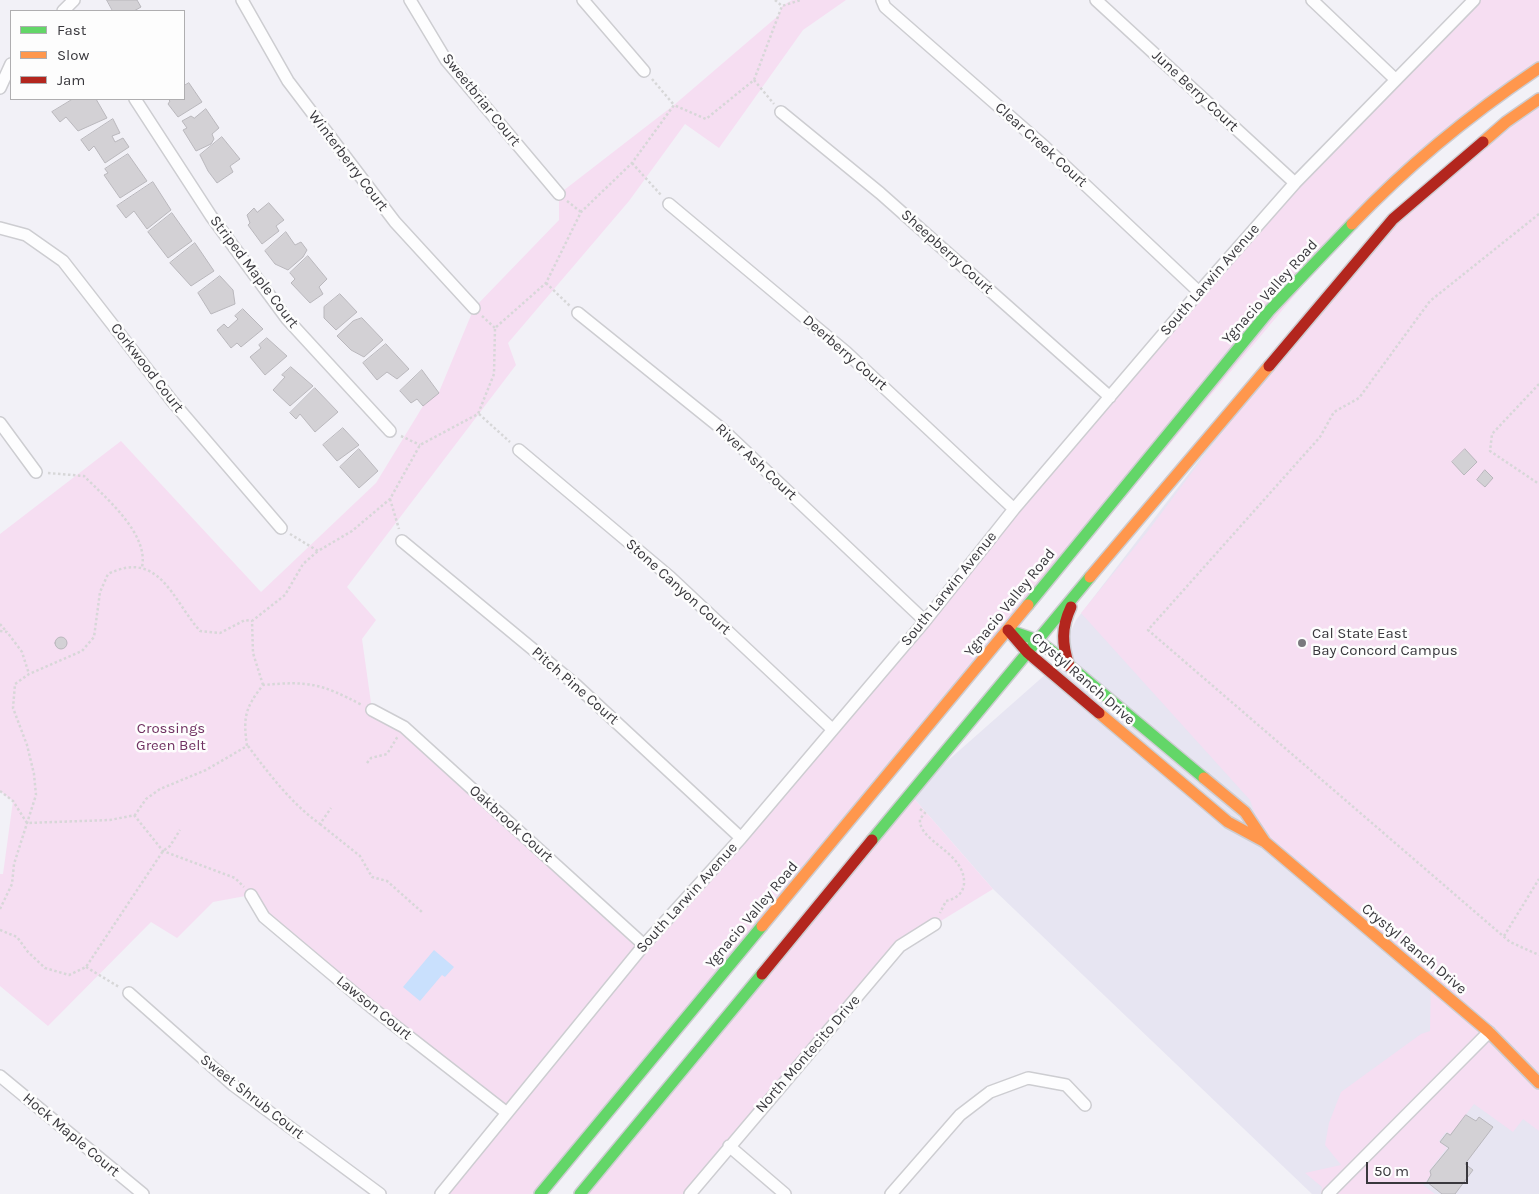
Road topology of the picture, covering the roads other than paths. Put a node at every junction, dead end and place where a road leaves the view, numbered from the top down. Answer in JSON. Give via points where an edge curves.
{"nodes":[{"id":1,"x":242,"y":0,"type":"edge"},
{"id":2,"x":410,"y":0,"type":"edge"},
{"id":3,"x":583,"y":0,"type":"edge"},
{"id":4,"x":882,"y":0,"type":"edge"},
{"id":5,"x":1096,"y":0,"type":"edge"},
{"id":6,"x":1312,"y":0,"type":"edge"},
{"id":7,"x":1474,"y":0,"type":"edge"},
{"id":8,"x":10,"y":66,"type":"edge"},
{"id":9,"x":1539,"y":68,"type":"edge"},
{"id":10,"x":644,"y":71,"type":"road end"},
{"id":11,"x":1395,"y":79,"type":"junction"},
{"id":12,"x":0,"y":88,"type":"edge"},
{"id":13,"x":1539,"y":99,"type":"edge"},
{"id":14,"x":136,"y":100,"type":"edge"},
{"id":15,"x":781,"y":112,"type":"road end"},
{"id":16,"x":1295,"y":183,"type":"junction"},
{"id":17,"x":559,"y":194,"type":"road end"},
{"id":18,"x":669,"y":204,"type":"road end"},
{"id":19,"x":0,"y":228,"type":"edge"},
{"id":20,"x":1199,"y":292,"type":"junction"},
{"id":21,"x":474,"y":308,"type":"road end"},
{"id":22,"x":578,"y":313,"type":"road end"},
{"id":23,"x":1110,"y":397,"type":"junction"},
{"id":24,"x":0,"y":423,"type":"edge"},
{"id":25,"x":390,"y":431,"type":"road end"},
{"id":26,"x":519,"y":450,"type":"road end"},
{"id":27,"x":36,"y":472,"type":"road end"},
{"id":28,"x":1014,"y":509,"type":"junction"},
{"id":29,"x":281,"y":528,"type":"road end"},
{"id":30,"x":402,"y":541,"type":"road end"},
{"id":31,"x":1082,"y":587,"type":"junction"},
{"id":32,"x":925,"y":621,"type":"junction"},
{"id":33,"x":1008,"y":630,"type":"junction"},
{"id":34,"x":1037,"y":640,"type":"junction"},
{"id":35,"x":1027,"y":652,"type":"junction"},
{"id":36,"x":1069,"y":666,"type":"junction"},
{"id":37,"x":372,"y":710,"type":"road end"},
{"id":38,"x":832,"y":729,"type":"junction"},
{"id":39,"x":740,"y":838,"type":"junction"},
{"id":40,"x":1266,"y":842,"type":"junction"},
{"id":41,"x":251,"y":895,"type":"road end"},
{"id":42,"x":935,"y":924,"type":"road end"},
{"id":43,"x":644,"y":945,"type":"junction"},
{"id":44,"x":129,"y":993,"type":"road end"},
{"id":45,"x":1489,"y":1032,"type":"junction"},
{"id":46,"x":0,"y":1076,"type":"edge"},
{"id":47,"x":1539,"y":1083,"type":"edge"},
{"id":48,"x":1085,"y":1105,"type":"dead end"},
{"id":49,"x":507,"y":1112,"type":"junction"},
{"id":50,"x":729,"y":1146,"type":"junction"},
{"id":51,"x":143,"y":1194,"type":"edge"},
{"id":52,"x":380,"y":1194,"type":"edge"},
{"id":53,"x":441,"y":1194,"type":"edge"},
{"id":54,"x":540,"y":1194,"type":"edge"},
{"id":55,"x":580,"y":1194,"type":"edge"},
{"id":56,"x":690,"y":1194,"type":"edge"},
{"id":57,"x":785,"y":1194,"type":"edge"},
{"id":58,"x":891,"y":1194,"type":"edge"},
{"id":59,"x":1328,"y":1194,"type":"edge"}],
"edges":[{"from":1,"to":21,"type":"street","name":"Winterberry Court","via":[[288,81],[395,222]]},
{"from":2,"to":17,"type":"street","name":"Sweetbriar Court","via":[[446,60]]},
{"from":3,"to":10,"type":"street"},
{"from":4,"to":20,"type":"street","name":"Clear Creek Court"},
{"from":5,"to":16,"type":"street","name":"June Berry Court"},
{"from":6,"to":11,"type":"street"},
{"from":7,"to":11,"type":"street","name":"South Larwin Avenue"},
{"from":8,"to":12,"type":"street"},
{"from":9,"to":33,"type":"main road","name":"Ygnacio Valley Road","via":[[1485,104],[1374,201],[1269,311]]},
{"from":11,"to":16,"type":"street","name":"South Larwin Avenue"},
{"from":13,"to":31,"type":"main road","via":[[1506,122],[1393,219]]},
{"from":14,"to":25,"type":"street","name":"Striped Maple Court","via":[[211,216],[287,319]]},
{"from":15,"to":23,"type":"street","name":"Sheepberry Court","via":[[880,193]]},
{"from":16,"to":20,"type":"street","name":"South Larwin Avenue"},
{"from":18,"to":28,"type":"street","name":"Deerberry Court","via":[[846,352]]},
{"from":19,"to":29,"type":"street","name":"Corkwood Court","via":[[26,235],[63,261],[172,401]]},
{"from":20,"to":23,"type":"street","name":"South Larwin Avenue"},
{"from":22,"to":32,"type":"street","name":"River Ash Court","via":[[722,429]]},
{"from":23,"to":28,"type":"street","name":"South Larwin Avenue"},
{"from":24,"to":27,"type":"street"},
{"from":26,"to":38,"type":"street","name":"Stone Canyon Court","via":[[670,577]]},
{"from":28,"to":32,"type":"street","name":"South Larwin Avenue"},
{"from":30,"to":39,"type":"street","name":"Pitch Pine Court","via":[[576,685]]},
{"from":31,"to":34,"type":"main road"},
{"from":31,"to":36,"type":"main road","via":[[1063,622],[1062,645]]},
{"from":32,"to":38,"type":"street","name":"South Larwin Avenue"},
{"from":33,"to":34,"type":"main road","name":"Crystyl Ranch Drive"},
{"from":33,"to":35,"type":"main road","name":"Crystyl Ranch Drive"},
{"from":33,"to":54,"type":"main road","name":"Ygnacio Valley Road"},
{"from":34,"to":35,"type":"main road"},
{"from":34,"to":36,"type":"main road","name":"Crystyl Ranch Drive"},
{"from":35,"to":40,"type":"main road","name":"Crystyl Ranch Drive","via":[[1228,822]]},
{"from":35,"to":55,"type":"main road"},
{"from":36,"to":40,"type":"main road","name":"Crystyl Ranch Drive","via":[[1245,812]]},
{"from":37,"to":43,"type":"street","name":"Oakbrook Court","via":[[404,727]]},
{"from":38,"to":39,"type":"street","name":"South Larwin Avenue"},
{"from":39,"to":43,"type":"street","name":"South Larwin Avenue"},
{"from":40,"to":45,"type":"main road","name":"Crystyl Ranch Drive"},
{"from":41,"to":49,"type":"street","name":"Lawson Court","via":[[271,923],[371,1007]]},
{"from":42,"to":50,"type":"street","name":"North Montecito Drive","via":[[900,946]]},
{"from":43,"to":49,"type":"street","name":"South Larwin Avenue"},
{"from":44,"to":52,"type":"street","name":"Sweet Shrub Court","via":[[233,1085]]},
{"from":45,"to":47,"type":"main road","name":"Crystyl Ranch Drive"},
{"from":45,"to":59,"type":"street"},
{"from":46,"to":51,"type":"street","name":"Hock Maple Court"},
{"from":48,"to":58,"type":"street","via":[[1066,1085],[1028,1078],[990,1092],[960,1115]]},
{"from":49,"to":53,"type":"street","name":"South Larwin Avenue"},
{"from":50,"to":56,"type":"street","name":"North Montecito Drive"},
{"from":50,"to":57,"type":"street"}]}
